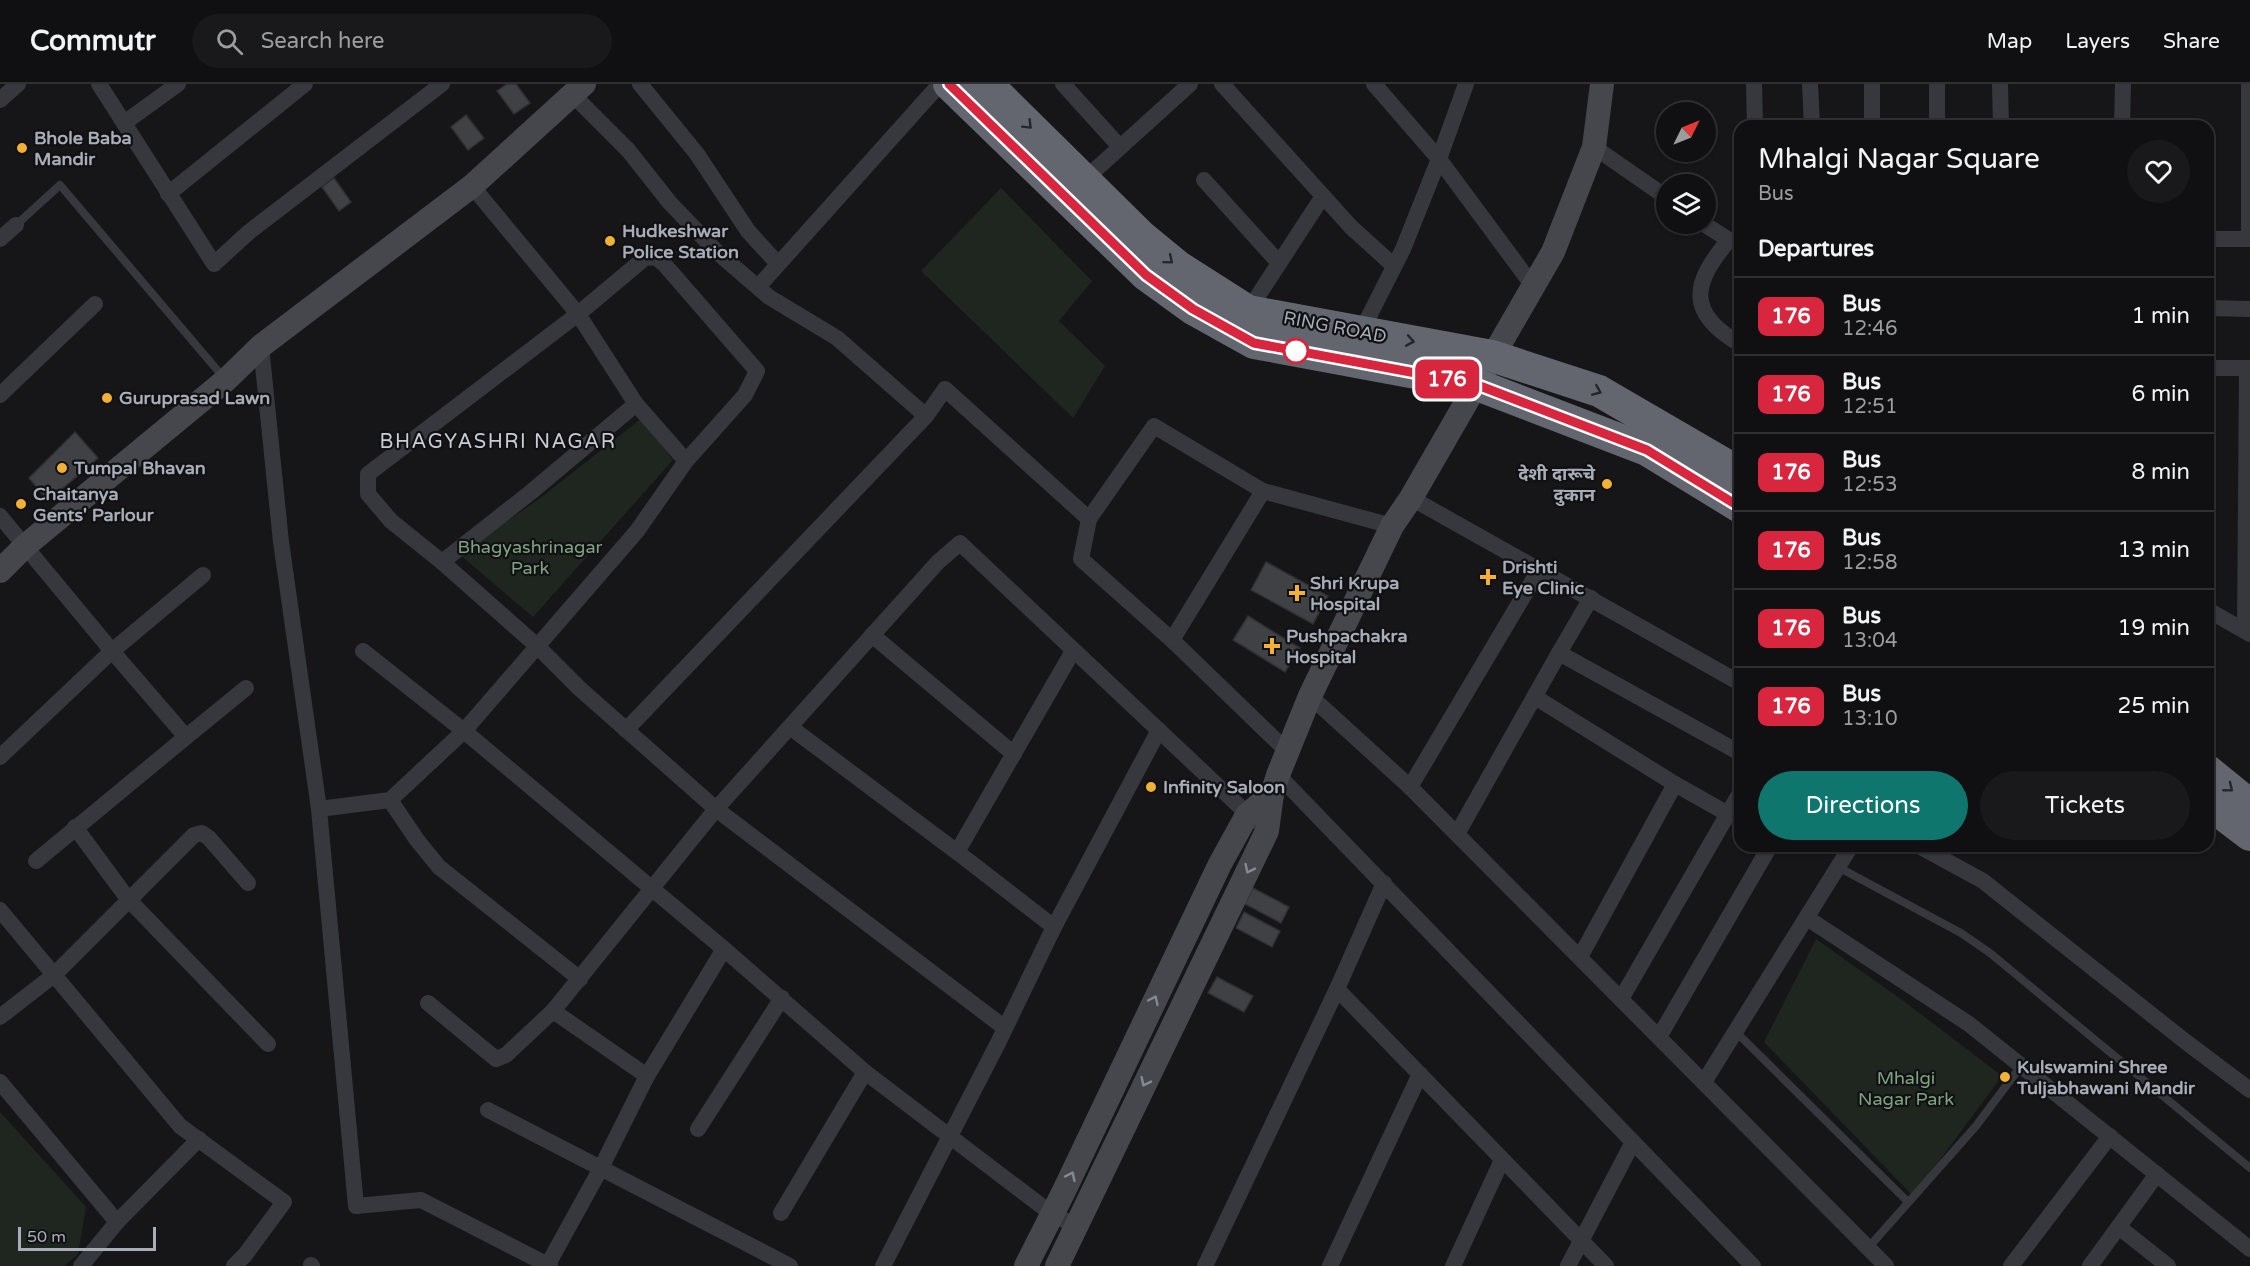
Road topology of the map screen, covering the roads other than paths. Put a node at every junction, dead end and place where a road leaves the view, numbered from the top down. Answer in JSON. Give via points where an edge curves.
{"nodes":[{"id":1,"x":18,"y":84,"type":"edge"},
{"id":2,"x":99,"y":84,"type":"edge"},
{"id":3,"x":178,"y":84,"type":"edge"},
{"id":4,"x":305,"y":84,"type":"edge"},
{"id":5,"x":442,"y":84,"type":"edge"},
{"id":6,"x":640,"y":84,"type":"edge"},
{"id":7,"x":940,"y":84,"type":"edge"},
{"id":8,"x":949,"y":84,"type":"edge"},
{"id":9,"x":987,"y":84,"type":"edge"},
{"id":10,"x":1063,"y":84,"type":"edge"},
{"id":11,"x":1190,"y":84,"type":"edge"},
{"id":12,"x":1222,"y":84,"type":"edge"},
{"id":13,"x":1374,"y":84,"type":"edge"},
{"id":14,"x":1466,"y":84,"type":"edge"},
{"id":15,"x":1602,"y":84,"type":"edge"},
{"id":16,"x":1754,"y":84,"type":"edge"},
{"id":17,"x":1810,"y":84,"type":"edge"},
{"id":18,"x":1872,"y":84,"type":"edge"},
{"id":19,"x":1937,"y":84,"type":"edge"},
{"id":20,"x":2000,"y":84,"type":"edge"},
{"id":21,"x":2122,"y":84,"type":"edge"},
{"id":22,"x":2249,"y":84,"type":"edge"},
{"id":23,"x":578,"y":89,"type":"edge"},
{"id":24,"x":0,"y":100,"type":"edge"},
{"id":25,"x":1755,"y":120,"type":"edge"},
{"id":26,"x":1812,"y":120,"type":"edge"},
{"id":27,"x":1872,"y":120,"type":"edge"},
{"id":28,"x":1937,"y":120,"type":"edge"},
{"id":29,"x":2001,"y":120,"type":"edge"},
{"id":30,"x":2122,"y":120,"type":"edge"},
{"id":31,"x":124,"y":123,"type":"junction"},
{"id":32,"x":1120,"y":147,"type":"junction"},
{"id":33,"x":1594,"y":147,"type":"junction"},
{"id":34,"x":1439,"y":159,"type":"junction"},
{"id":35,"x":1084,"y":180,"type":"junction"},
{"id":36,"x":1204,"y":180,"type":"dead end"},
{"id":37,"x":472,"y":186,"type":"junction"},
{"id":38,"x":1656,"y":190,"type":"edge"},
{"id":39,"x":168,"y":194,"type":"junction"},
{"id":40,"x":1323,"y":196,"type":"junction"},
{"id":41,"x":16,"y":225,"type":"joint"},
{"id":42,"x":1716,"y":230,"type":"edge"},
{"id":43,"x":0,"y":239,"type":"edge"},
{"id":44,"x":2214,"y":239,"type":"edge"},
{"id":45,"x":2250,"y":239,"type":"edge"},
{"id":46,"x":1734,"y":240,"type":"edge"},
{"id":47,"x":1279,"y":263,"type":"junction"},
{"id":48,"x":778,"y":264,"type":"junction"},
{"id":49,"x":1394,"y":266,"type":"junction"},
{"id":50,"x":1533,"y":286,"type":"junction"},
{"id":51,"x":758,"y":287,"type":"junction"},
{"id":52,"x":95,"y":304,"type":"dead end"},
{"id":53,"x":2214,"y":308,"type":"edge"},
{"id":54,"x":2250,"y":309,"type":"edge"},
{"id":55,"x":1248,"y":310,"type":"junction"},
{"id":56,"x":578,"y":314,"type":"junction"},
{"id":57,"x":1361,"y":332,"type":"junction"},
{"id":58,"x":1734,"y":340,"type":"edge"},
{"id":59,"x":261,"y":346,"type":"junction"},
{"id":60,"x":1492,"y":356,"type":"junction"},
{"id":61,"x":2214,"y":368,"type":"edge"},
{"id":62,"x":2249,"y":368,"type":"edge"},
{"id":63,"x":226,"y":380,"type":"junction"},
{"id":64,"x":1475,"y":384,"type":"junction"},
{"id":65,"x":0,"y":395,"type":"edge"},
{"id":66,"x":636,"y":404,"type":"junction"},
{"id":67,"x":926,"y":416,"type":"junction"},
{"id":68,"x":686,"y":461,"type":"junction"},
{"id":69,"x":1734,"y":470,"type":"edge"},
{"id":70,"x":1263,"y":491,"type":"junction"},
{"id":71,"x":1411,"y":498,"type":"junction"},
{"id":72,"x":1734,"y":503,"type":"edge"},
{"id":73,"x":0,"y":516,"type":"edge"},
{"id":74,"x":1089,"y":519,"type":"junction"},
{"id":75,"x":1392,"y":526,"type":"junction"},
{"id":76,"x":25,"y":546,"type":"junction"},
{"id":77,"x":442,"y":562,"type":"junction"},
{"id":78,"x":1539,"y":570,"type":"junction"},
{"id":79,"x":0,"y":571,"type":"edge"},
{"id":80,"x":203,"y":575,"type":"dead end"},
{"id":81,"x":1591,"y":598,"type":"junction"},
{"id":82,"x":2214,"y":614,"type":"edge"},
{"id":83,"x":2247,"y":633,"type":"edge"},
{"id":84,"x":872,"y":635,"type":"junction"},
{"id":85,"x":1172,"y":640,"type":"junction"},
{"id":86,"x":536,"y":645,"type":"junction"},
{"id":87,"x":112,"y":651,"type":"junction"},
{"id":88,"x":363,"y":651,"type":"dead end"},
{"id":89,"x":1073,"y":651,"type":"junction"},
{"id":90,"x":1560,"y":653,"type":"junction"},
{"id":91,"x":1734,"y":680,"type":"edge"},
{"id":92,"x":246,"y":688,"type":"dead end"},
{"id":93,"x":1310,"y":696,"type":"junction"},
{"id":94,"x":1535,"y":697,"type":"junction"},
{"id":95,"x":790,"y":727,"type":"junction"},
{"id":96,"x":626,"y":730,"type":"junction"},
{"id":97,"x":1159,"y":730,"type":"junction"},
{"id":98,"x":464,"y":731,"type":"junction"},
{"id":99,"x":186,"y":737,"type":"junction"},
{"id":100,"x":1734,"y":750,"type":"edge"},
{"id":101,"x":1287,"y":751,"type":"junction"},
{"id":102,"x":1014,"y":754,"type":"junction"},
{"id":103,"x":0,"y":758,"type":"edge"},
{"id":104,"x":2214,"y":776,"type":"edge"},
{"id":105,"x":1275,"y":784,"type":"junction"},
{"id":106,"x":1675,"y":784,"type":"junction"},
{"id":107,"x":1410,"y":787,"type":"junction"},
{"id":108,"x":390,"y":800,"type":"junction"},
{"id":109,"x":1734,"y":804,"type":"edge"},
{"id":110,"x":2250,"y":805,"type":"edge"},
{"id":111,"x":2214,"y":808,"type":"edge"},
{"id":112,"x":319,"y":809,"type":"junction"},
{"id":113,"x":716,"y":809,"type":"junction"},
{"id":114,"x":1247,"y":814,"type":"junction"},
{"id":115,"x":1728,"y":814,"type":"junction"},
{"id":116,"x":75,"y":827,"type":"junction"},
{"id":117,"x":1267,"y":831,"type":"junction"},
{"id":118,"x":1457,"y":834,"type":"junction"},
{"id":119,"x":2250,"y":835,"type":"edge"},
{"id":120,"x":957,"y":852,"type":"junction"},
{"id":121,"x":1767,"y":852,"type":"edge"},
{"id":122,"x":1847,"y":852,"type":"edge"},
{"id":123,"x":1930,"y":852,"type":"edge"},
{"id":124,"x":36,"y":861,"type":"dead end"},
{"id":125,"x":1838,"y":867,"type":"junction"},
{"id":126,"x":248,"y":883,"type":"dead end"},
{"id":127,"x":1384,"y":883,"type":"junction"},
{"id":128,"x":652,"y":888,"type":"junction"},
{"id":129,"x":128,"y":899,"type":"junction"},
{"id":130,"x":0,"y":910,"type":"edge"},
{"id":131,"x":1807,"y":918,"type":"junction"},
{"id":132,"x":1054,"y":927,"type":"junction"},
{"id":133,"x":724,"y":949,"type":"junction"},
{"id":134,"x":1580,"y":957,"type":"junction"},
{"id":135,"x":54,"y":975,"type":"junction"},
{"id":136,"x":580,"y":978,"type":"junction"},
{"id":137,"x":1337,"y":989,"type":"junction"},
{"id":138,"x":782,"y":998,"type":"junction"},
{"id":139,"x":1621,"y":999,"type":"junction"},
{"id":140,"x":428,"y":1004,"type":"dead end"},
{"id":141,"x":553,"y":1011,"type":"junction"},
{"id":142,"x":0,"y":1017,"type":"edge"},
{"id":143,"x":1005,"y":1028,"type":"junction"},
{"id":144,"x":1735,"y":1031,"type":"junction"},
{"id":145,"x":1659,"y":1037,"type":"junction"},
{"id":146,"x":268,"y":1044,"type":"dead end"},
{"id":147,"x":2021,"y":1066,"type":"junction"},
{"id":148,"x":865,"y":1072,"type":"junction"},
{"id":149,"x":1420,"y":1074,"type":"junction"},
{"id":150,"x":647,"y":1076,"type":"junction"},
{"id":151,"x":1704,"y":1082,"type":"junction"},
{"id":152,"x":0,"y":1083,"type":"edge"},
{"id":153,"x":2250,"y":1090,"type":"edge"},
{"id":154,"x":488,"y":1110,"type":"dead end"},
{"id":155,"x":698,"y":1129,"type":"dead end"},
{"id":156,"x":2110,"y":1136,"type":"junction"},
{"id":157,"x":949,"y":1137,"type":"junction"},
{"id":158,"x":199,"y":1139,"type":"junction"},
{"id":159,"x":1633,"y":1142,"type":"junction"},
{"id":160,"x":1503,"y":1160,"type":"junction"},
{"id":161,"x":601,"y":1168,"type":"junction"},
{"id":162,"x":2250,"y":1168,"type":"edge"},
{"id":163,"x":2157,"y":1174,"type":"junction"},
{"id":164,"x":1908,"y":1202,"type":"junction"},
{"id":165,"x":781,"y":1213,"type":"dead end"},
{"id":166,"x":1052,"y":1214,"type":"junction"},
{"id":167,"x":117,"y":1222,"type":"junction"},
{"id":168,"x":1076,"y":1226,"type":"junction"},
{"id":169,"x":2120,"y":1227,"type":"junction"},
{"id":170,"x":1581,"y":1240,"type":"junction"},
{"id":171,"x":1868,"y":1248,"type":"junction"},
{"id":172,"x":2250,"y":1249,"type":"edge"},
{"id":173,"x":81,"y":1266,"type":"edge"},
{"id":174,"x":234,"y":1266,"type":"edge"},
{"id":175,"x":548,"y":1266,"type":"edge"},
{"id":176,"x":790,"y":1266,"type":"edge"},
{"id":177,"x":883,"y":1266,"type":"edge"},
{"id":178,"x":1026,"y":1266,"type":"edge"},
{"id":179,"x":1056,"y":1266,"type":"edge"},
{"id":180,"x":1205,"y":1266,"type":"edge"},
{"id":181,"x":1330,"y":1266,"type":"edge"},
{"id":182,"x":1453,"y":1266,"type":"edge"},
{"id":183,"x":1568,"y":1266,"type":"edge"},
{"id":184,"x":1606,"y":1266,"type":"edge"},
{"id":185,"x":1753,"y":1266,"type":"edge"},
{"id":186,"x":1886,"y":1266,"type":"edge"},
{"id":187,"x":2011,"y":1266,"type":"edge"},
{"id":188,"x":2090,"y":1266,"type":"edge"},
{"id":189,"x":2168,"y":1266,"type":"edge"}],
"edges":[{"from":1,"to":24,"type":"street"},
{"from":2,"to":31,"type":"street"},
{"from":3,"to":31,"type":"street"},
{"from":4,"to":39,"type":"street"},
{"from":5,"to":39,"type":"street","via":[[249,232],[214,264]]},
{"from":6,"to":48,"type":"street","via":[[697,154],[748,231]]},
{"from":7,"to":48,"type":"street"},
{"from":8,"to":64,"type":"highway","name":"RING ROAD","via":[[1146,275],[1193,309],[1254,343]]},
{"from":9,"to":35,"type":"highway","name":"RING ROAD","one_way":true},
{"from":10,"to":32,"type":"street"},
{"from":11,"to":32,"type":"street"},
{"from":12,"to":40,"type":"street"},
{"from":13,"to":34,"type":"street"},
{"from":14,"to":34,"type":"street"},
{"from":15,"to":33,"type":"main road"},
{"from":16,"to":25,"type":"street"},
{"from":17,"to":26,"type":"street"},
{"from":18,"to":27,"type":"street"},
{"from":19,"to":28,"type":"street"},
{"from":20,"to":29,"type":"street"},
{"from":21,"to":30,"type":"street"},
{"from":22,"to":45,"type":"street"},
{"from":23,"to":37,"type":"main road"},
{"from":23,"to":51,"type":"street","via":[[678,212]]},
{"from":31,"to":39,"type":"street"},
{"from":32,"to":35,"type":"street"},
{"from":33,"to":38,"type":"street"},
{"from":33,"to":50,"type":"main road","via":[[1553,252]]},
{"from":34,"to":49,"type":"street"},
{"from":34,"to":50,"type":"street"},
{"from":35,"to":55,"type":"highway","name":"RING ROAD","one_way":true,"via":[[1179,267]]},
{"from":36,"to":47,"type":"street"},
{"from":37,"to":56,"type":"street"},
{"from":37,"to":59,"type":"main road"},
{"from":40,"to":47,"type":"street"},
{"from":40,"to":49,"type":"street"},
{"from":41,"to":43,"type":"street"},
{"from":41,"to":63,"type":"lane","via":[[60,185]]},
{"from":42,"to":46,"type":"street"},
{"from":44,"to":45,"type":"street"},
{"from":46,"to":58,"type":"street","via":[[1711,262],[1700,288],[1700,304],[1705,314]]},
{"from":47,"to":55,"type":"street"},
{"from":48,"to":51,"type":"street"},
{"from":49,"to":57,"type":"street"},
{"from":50,"to":60,"type":"main road"},
{"from":51,"to":67,"type":"street","via":[[837,338]]},
{"from":52,"to":65,"type":"street"},
{"from":53,"to":54,"type":"street"},
{"from":55,"to":57,"type":"highway","name":"RING ROAD"},
{"from":56,"to":66,"type":"street"},
{"from":56,"to":68,"type":"street","via":[[646,257],[657,258],[757,371],[745,395]]},
{"from":56,"to":77,"type":"street","via":[[368,474],[368,494],[392,521]]},
{"from":57,"to":60,"type":"highway","name":"RING ROAD","one_way":true},
{"from":59,"to":63,"type":"main road"},
{"from":59,"to":112,"type":"street","via":[[281,542]]},
{"from":60,"to":64,"type":"main road"},
{"from":60,"to":69,"type":"highway","name":"RING ROAD","one_way":true,"via":[[1599,391]]},
{"from":61,"to":62,"type":"street"},
{"from":62,"to":83,"type":"street"},
{"from":63,"to":76,"type":"main road"},
{"from":64,"to":71,"type":"main road"},
{"from":64,"to":72,"type":"highway","name":"RING ROAD","via":[[1647,450]]},
{"from":66,"to":68,"type":"street"},
{"from":66,"to":77,"type":"street"},
{"from":67,"to":74,"type":"street","via":[[945,389]]},
{"from":67,"to":96,"type":"street"},
{"from":68,"to":86,"type":"street","via":[[637,531]]},
{"from":70,"to":74,"type":"street","via":[[1154,426]]},
{"from":70,"to":75,"type":"street"},
{"from":70,"to":85,"type":"street"},
{"from":71,"to":75,"type":"main road"},
{"from":71,"to":78,"type":"street"},
{"from":73,"to":76,"type":"street"},
{"from":74,"to":85,"type":"street","via":[[1081,559]]},
{"from":75,"to":93,"type":"main road"},
{"from":76,"to":79,"type":"main road"},
{"from":76,"to":87,"type":"street"},
{"from":77,"to":86,"type":"street"},
{"from":78,"to":81,"type":"street"},
{"from":78,"to":107,"type":"street"},
{"from":80,"to":87,"type":"street"},
{"from":81,"to":90,"type":"street"},
{"from":81,"to":91,"type":"street"},
{"from":82,"to":83,"type":"street"},
{"from":84,"to":89,"type":"street","via":[[960,543]]},
{"from":84,"to":95,"type":"street"},
{"from":84,"to":102,"type":"street"},
{"from":85,"to":101,"type":"street"},
{"from":86,"to":96,"type":"street"},
{"from":86,"to":98,"type":"street"},
{"from":87,"to":99,"type":"street"},
{"from":87,"to":103,"type":"street"},
{"from":88,"to":98,"type":"street"},
{"from":89,"to":97,"type":"street"},
{"from":89,"to":102,"type":"street"},
{"from":90,"to":94,"type":"street"},
{"from":90,"to":100,"type":"street"},
{"from":92,"to":99,"type":"street"},
{"from":93,"to":101,"type":"main road"},
{"from":93,"to":107,"type":"street"},
{"from":94,"to":106,"type":"street"},
{"from":94,"to":118,"type":"street"},
{"from":95,"to":113,"type":"street"},
{"from":95,"to":120,"type":"street"},
{"from":96,"to":113,"type":"street"},
{"from":97,"to":114,"type":"street"},
{"from":97,"to":132,"type":"street"},
{"from":98,"to":108,"type":"street"},
{"from":98,"to":128,"type":"street"},
{"from":99,"to":116,"type":"street"},
{"from":101,"to":105,"type":"main road"},
{"from":102,"to":120,"type":"street"},
{"from":104,"to":110,"type":"highway","one_way":true},
{"from":105,"to":114,"type":"main road"},
{"from":105,"to":117,"type":"main road"},
{"from":105,"to":127,"type":"street"},
{"from":106,"to":115,"type":"street"},
{"from":106,"to":134,"type":"street"},
{"from":107,"to":118,"type":"street"},
{"from":108,"to":112,"type":"street"},
{"from":108,"to":136,"type":"street","via":[[439,867]]},
{"from":109,"to":115,"type":"street"},
{"from":111,"to":119,"type":"highway"},
{"from":112,"to":175,"type":"street","via":[[356,1206],[421,1200]]},
{"from":113,"to":128,"type":"street"},
{"from":113,"to":143,"type":"street"},
{"from":114,"to":117,"type":"street"},
{"from":166,"to":114,"type":"main road","one_way":true,"via":[[1186,930]]},
{"from":115,"to":139,"type":"street"},
{"from":116,"to":124,"type":"street"},
{"from":116,"to":129,"type":"street"},
{"from":117,"to":168,"type":"main road","one_way":true},
{"from":118,"to":134,"type":"street"},
{"from":120,"to":132,"type":"street"},
{"from":121,"to":145,"type":"street"},
{"from":122,"to":125,"type":"street"},
{"from":123,"to":153,"type":"street","via":[[1983,881]]},
{"from":125,"to":131,"type":"street"},
{"from":125,"to":162,"type":"lane","via":[[1961,933],[1990,953]]},
{"from":126,"to":129,"type":"street","via":[[202,833],[195,835]]},
{"from":127,"to":137,"type":"street"},
{"from":127,"to":159,"type":"street"},
{"from":128,"to":133,"type":"street"},
{"from":128,"to":136,"type":"street"},
{"from":129,"to":135,"type":"street"},
{"from":129,"to":146,"type":"street"},
{"from":130,"to":135,"type":"street"},
{"from":131,"to":144,"type":"street"},
{"from":131,"to":147,"type":"street","via":[[1969,1024]]},
{"from":132,"to":143,"type":"street"},
{"from":133,"to":138,"type":"street"},
{"from":133,"to":150,"type":"street"},
{"from":134,"to":139,"type":"street"},
{"from":135,"to":142,"type":"street"},
{"from":135,"to":158,"type":"street","via":[[180,1126]]},
{"from":136,"to":141,"type":"street"},
{"from":137,"to":149,"type":"street"},
{"from":137,"to":180,"type":"street"},
{"from":138,"to":148,"type":"street"},
{"from":138,"to":155,"type":"street"},
{"from":139,"to":145,"type":"street"},
{"from":140,"to":141,"type":"street","via":[[496,1059]]},
{"from":141,"to":150,"type":"street"},
{"from":143,"to":157,"type":"street"},
{"from":144,"to":151,"type":"street"},
{"from":144,"to":164,"type":"lane"},
{"from":145,"to":151,"type":"street"},
{"from":147,"to":156,"type":"street"},
{"from":147,"to":164,"type":"lane","via":[[1976,1126]]},
{"from":148,"to":157,"type":"street"},
{"from":148,"to":165,"type":"street"},
{"from":149,"to":160,"type":"street"},
{"from":149,"to":181,"type":"street"},
{"from":150,"to":161,"type":"street"},
{"from":151,"to":171,"type":"street"},
{"from":152,"to":167,"type":"street"},
{"from":154,"to":161,"type":"street"},
{"from":156,"to":163,"type":"street"},
{"from":156,"to":187,"type":"street"},
{"from":157,"to":166,"type":"street"},
{"from":157,"to":177,"type":"street"},
{"from":158,"to":167,"type":"street"},
{"from":158,"to":174,"type":"street","via":[[284,1202]]},
{"from":159,"to":170,"type":"street"},
{"from":159,"to":185,"type":"street"},
{"from":160,"to":170,"type":"street"},
{"from":160,"to":182,"type":"street"},
{"from":161,"to":175,"type":"street"},
{"from":161,"to":176,"type":"street"},
{"from":163,"to":169,"type":"street"},
{"from":163,"to":172,"type":"street"},
{"from":164,"to":171,"type":"lane"},
{"from":166,"to":168,"type":"street"},
{"from":166,"to":178,"type":"main road"},
{"from":167,"to":173,"type":"street"},
{"from":168,"to":179,"type":"main road"},
{"from":169,"to":188,"type":"street"},
{"from":169,"to":189,"type":"street"},
{"from":170,"to":183,"type":"street"},
{"from":170,"to":184,"type":"street"},
{"from":171,"to":186,"type":"street"}]}
